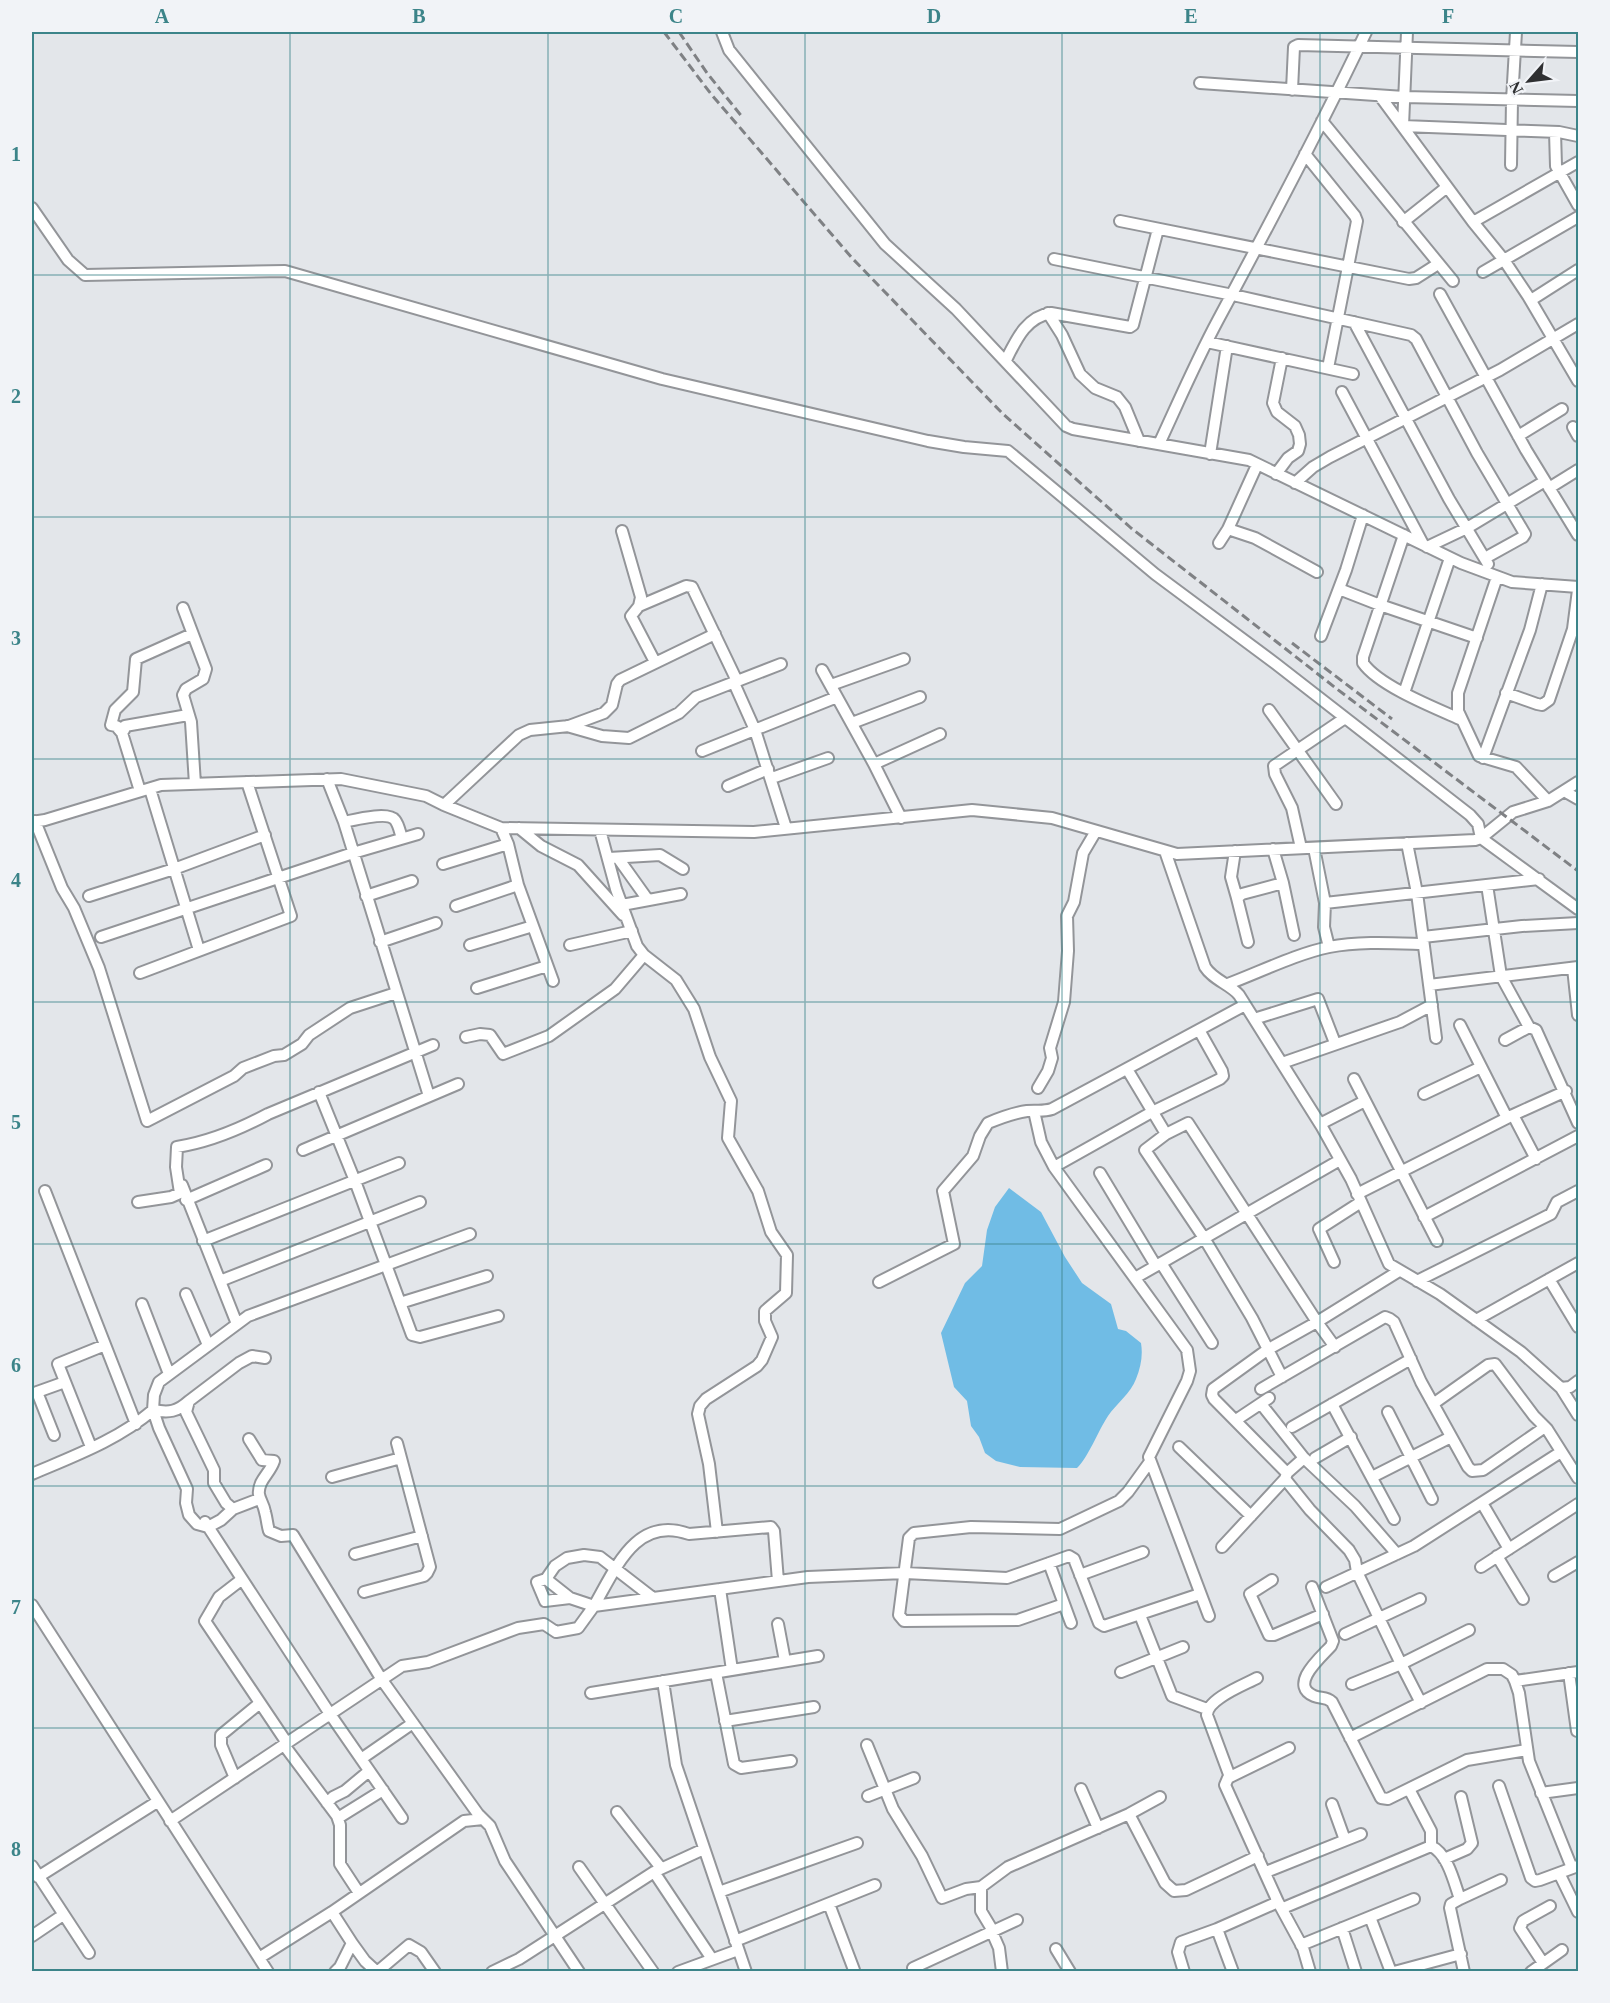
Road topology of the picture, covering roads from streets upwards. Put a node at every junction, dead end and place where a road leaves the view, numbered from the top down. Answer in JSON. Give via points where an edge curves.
{"nodes":[{"id":1,"x":722,"y":32,"type":"edge"},
{"id":2,"x":1366,"y":32,"type":"edge"},
{"id":3,"x":1407,"y":32,"type":"edge"},
{"id":4,"x":1516,"y":32,"type":"edge"},
{"id":5,"x":1359,"y":47,"type":"junction"},
{"id":6,"x":1406,"y":49,"type":"junction"},
{"id":7,"x":1515,"y":51,"type":"junction"},
{"id":8,"x":1578,"y":52,"type":"edge"},
{"id":9,"x":1200,"y":83,"type":"dead end"},
{"id":10,"x":1292,"y":90,"type":"junction"},
{"id":11,"x":1336,"y":94,"type":"junction"},
{"id":12,"x":1380,"y":96,"type":"junction"},
{"id":13,"x":1404,"y":97,"type":"junction"},
{"id":14,"x":1512,"y":100,"type":"junction"},
{"id":15,"x":1578,"y":101,"type":"edge"},
{"id":16,"x":1322,"y":121,"type":"junction"},
{"id":17,"x":1402,"y":126,"type":"junction"},
{"id":18,"x":1512,"y":130,"type":"junction"},
{"id":19,"x":1555,"y":132,"type":"junction"},
{"id":20,"x":1578,"y":136,"type":"edge"},
{"id":21,"x":1305,"y":154,"type":"junction"},
{"id":22,"x":1578,"y":162,"type":"edge"},
{"id":23,"x":1511,"y":165,"type":"dead end"},
{"id":24,"x":1559,"y":173,"type":"junction"},
{"id":25,"x":1447,"y":187,"type":"junction"},
{"id":26,"x":1578,"y":205,"type":"edge"},
{"id":27,"x":32,"y":208,"type":"edge"},
{"id":28,"x":1578,"y":217,"type":"edge"},
{"id":29,"x":1120,"y":221,"type":"dead end"},
{"id":30,"x":1403,"y":222,"type":"junction"},
{"id":31,"x":1473,"y":222,"type":"junction"},
{"id":32,"x":1158,"y":229,"type":"junction"},
{"id":33,"x":1256,"y":249,"type":"junction"},
{"id":34,"x":1053,"y":259,"type":"dead end"},
{"id":35,"x":1504,"y":260,"type":"junction"},
{"id":36,"x":1438,"y":264,"type":"junction"},
{"id":37,"x":1347,"y":268,"type":"junction"},
{"id":38,"x":1578,"y":270,"type":"edge"},
{"id":39,"x":1483,"y":272,"type":"dead end"},
{"id":40,"x":1147,"y":278,"type":"junction"},
{"id":41,"x":1453,"y":281,"type":"dead end"},
{"id":42,"x":1440,"y":294,"type":"dead end"},
{"id":43,"x":1233,"y":296,"type":"junction"},
{"id":44,"x":1531,"y":300,"type":"junction"},
{"id":45,"x":1048,"y":313,"type":"junction"},
{"id":46,"x":1337,"y":319,"type":"junction"},
{"id":47,"x":1354,"y":322,"type":"junction"},
{"id":48,"x":1578,"y":324,"type":"edge"},
{"id":49,"x":1554,"y":339,"type":"junction"},
{"id":50,"x":1208,"y":342,"type":"junction"},
{"id":51,"x":1227,"y":346,"type":"junction"},
{"id":52,"x":1282,"y":358,"type":"junction"},
{"id":53,"x":1006,"y":360,"type":"junction"},
{"id":54,"x":1328,"y":368,"type":"junction"},
{"id":55,"x":1353,"y":374,"type":"dead end"},
{"id":56,"x":1485,"y":377,"type":"junction"},
{"id":57,"x":1578,"y":379,"type":"edge"},
{"id":58,"x":1342,"y":392,"type":"dead end"},
{"id":59,"x":1447,"y":397,"type":"junction"},
{"id":60,"x":1562,"y":409,"type":"dead end"},
{"id":61,"x":1405,"y":418,"type":"junction"},
{"id":62,"x":1518,"y":436,"type":"junction"},
{"id":63,"x":1365,"y":439,"type":"junction"},
{"id":64,"x":1139,"y":441,"type":"junction"},
{"id":65,"x":1159,"y":444,"type":"junction"},
{"id":66,"x":1210,"y":454,"type":"junction"},
{"id":67,"x":1257,"y":465,"type":"junction"},
{"id":68,"x":1578,"y":470,"type":"edge"},
{"id":69,"x":1276,"y":474,"type":"junction"},
{"id":70,"x":1295,"y":483,"type":"junction"},
{"id":71,"x":1547,"y":484,"type":"junction"},
{"id":72,"x":1507,"y":504,"type":"junction"},
{"id":73,"x":1363,"y":515,"type":"junction"},
{"id":74,"x":1467,"y":528,"type":"junction"},
{"id":75,"x":1228,"y":529,"type":"junction"},
{"id":76,"x":622,"y":531,"type":"dead end"},
{"id":77,"x":1577,"y":531,"type":"edge"},
{"id":78,"x":1404,"y":536,"type":"junction"},
{"id":79,"x":1219,"y":543,"type":"dead end"},
{"id":80,"x":1425,"y":546,"type":"junction"},
{"id":81,"x":1450,"y":558,"type":"junction"},
{"id":82,"x":1485,"y":558,"type":"junction"},
{"id":83,"x":1317,"y":572,"type":"dead end"},
{"id":84,"x":1493,"y":575,"type":"junction"},
{"id":85,"x":1542,"y":584,"type":"junction"},
{"id":86,"x":1578,"y":588,"type":"edge"},
{"id":87,"x":1339,"y":589,"type":"junction"},
{"id":88,"x":1380,"y":605,"type":"junction"},
{"id":89,"x":639,"y":606,"type":"junction"},
{"id":90,"x":183,"y":608,"type":"dead end"},
{"id":91,"x":1428,"y":621,"type":"junction"},
{"id":92,"x":192,"y":634,"type":"junction"},
{"id":93,"x":715,"y":634,"type":"junction"},
{"id":94,"x":1321,"y":636,"type":"dead end"},
{"id":95,"x":1478,"y":638,"type":"junction"},
{"id":96,"x":904,"y":659,"type":"dead end"},
{"id":97,"x":655,"y":663,"type":"junction"},
{"id":98,"x":781,"y":664,"type":"dead end"},
{"id":99,"x":822,"y":670,"type":"dead end"},
{"id":100,"x":735,"y":682,"type":"junction"},
{"id":101,"x":831,"y":685,"type":"junction"},
{"id":102,"x":1404,"y":693,"type":"junction"},
{"id":103,"x":1506,"y":693,"type":"junction"},
{"id":104,"x":837,"y":697,"type":"junction"},
{"id":105,"x":921,"y":697,"type":"dead end"},
{"id":106,"x":1269,"y":710,"type":"dead end"},
{"id":107,"x":188,"y":715,"type":"junction"},
{"id":108,"x":1345,"y":718,"type":"junction"},
{"id":109,"x":1462,"y":720,"type":"junction"},
{"id":110,"x":852,"y":723,"type":"junction"},
{"id":111,"x":116,"y":726,"type":"junction"},
{"id":112,"x":567,"y":726,"type":"junction"},
{"id":113,"x":755,"y":730,"type":"junction"},
{"id":114,"x":940,"y":734,"type":"dead end"},
{"id":115,"x":1299,"y":750,"type":"junction"},
{"id":116,"x":702,"y":752,"type":"dead end"},
{"id":117,"x":828,"y":758,"type":"dead end"},
{"id":118,"x":1483,"y":758,"type":"junction"},
{"id":119,"x":874,"y":764,"type":"junction"},
{"id":120,"x":770,"y":774,"type":"junction"},
{"id":121,"x":327,"y":779,"type":"junction"},
{"id":122,"x":247,"y":782,"type":"junction"},
{"id":123,"x":1578,"y":782,"type":"edge"},
{"id":124,"x":195,"y":784,"type":"junction"},
{"id":125,"x":728,"y":786,"type":"dead end"},
{"id":126,"x":145,"y":790,"type":"junction"},
{"id":127,"x":1564,"y":791,"type":"junction"},
{"id":128,"x":1578,"y":799,"type":"edge"},
{"id":129,"x":1548,"y":801,"type":"junction"},
{"id":130,"x":1336,"y":804,"type":"dead end"},
{"id":131,"x":444,"y":805,"type":"junction"},
{"id":132,"x":901,"y":818,"type":"junction"},
{"id":133,"x":33,"y":821,"type":"edge"},
{"id":134,"x":344,"y":822,"type":"junction"},
{"id":135,"x":501,"y":828,"type":"junction"},
{"id":136,"x":519,"y":828,"type":"junction"},
{"id":137,"x":786,"y":828,"type":"junction"},
{"id":138,"x":600,"y":830,"type":"junction"},
{"id":139,"x":1096,"y":831,"type":"junction"},
{"id":140,"x":418,"y":834,"type":"dead end"},
{"id":141,"x":265,"y":835,"type":"junction"},
{"id":142,"x":402,"y":838,"type":"junction"},
{"id":143,"x":1481,"y":838,"type":"junction"},
{"id":144,"x":1407,"y":843,"type":"junction"},
{"id":145,"x":508,"y":844,"type":"junction"},
{"id":146,"x":1301,"y":848,"type":"junction"},
{"id":147,"x":1314,"y":848,"type":"junction"},
{"id":148,"x":1273,"y":849,"type":"junction"},
{"id":149,"x":1165,"y":851,"type":"junction"},
{"id":150,"x":1235,"y":851,"type":"junction"},
{"id":151,"x":353,"y":853,"type":"junction"},
{"id":152,"x":614,"y":858,"type":"junction"},
{"id":153,"x":443,"y":864,"type":"dead end"},
{"id":154,"x":174,"y":869,"type":"junction"},
{"id":155,"x":683,"y":869,"type":"dead end"},
{"id":156,"x":278,"y":878,"type":"junction"},
{"id":157,"x":1539,"y":879,"type":"junction"},
{"id":158,"x":412,"y":881,"type":"dead end"},
{"id":159,"x":1283,"y":883,"type":"junction"},
{"id":160,"x":518,"y":885,"type":"junction"},
{"id":161,"x":1487,"y":885,"type":"junction"},
{"id":162,"x":1417,"y":893,"type":"junction"},
{"id":163,"x":681,"y":894,"type":"dead end"},
{"id":164,"x":89,"y":896,"type":"dead end"},
{"id":165,"x":366,"y":896,"type":"junction"},
{"id":166,"x":1237,"y":898,"type":"junction"},
{"id":167,"x":648,"y":900,"type":"junction"},
{"id":168,"x":1325,"y":903,"type":"junction"},
{"id":169,"x":622,"y":905,"type":"junction"},
{"id":170,"x":456,"y":906,"type":"dead end"},
{"id":171,"x":187,"y":909,"type":"junction"},
{"id":172,"x":1578,"y":909,"type":"edge"},
{"id":173,"x":628,"y":920,"type":"junction"},
{"id":174,"x":436,"y":923,"type":"dead end"},
{"id":175,"x":1578,"y":923,"type":"edge"},
{"id":176,"x":533,"y":926,"type":"junction"},
{"id":177,"x":1495,"y":929,"type":"junction"},
{"id":178,"x":632,"y":931,"type":"junction"},
{"id":179,"x":1294,"y":934,"type":"dead end"},
{"id":180,"x":101,"y":937,"type":"dead end"},
{"id":181,"x":1423,"y":941,"type":"junction"},
{"id":182,"x":380,"y":942,"type":"junction"},
{"id":183,"x":1248,"y":942,"type":"dead end"},
{"id":184,"x":470,"y":945,"type":"dead end"},
{"id":185,"x":570,"y":945,"type":"dead end"},
{"id":186,"x":1329,"y":947,"type":"junction"},
{"id":187,"x":199,"y":950,"type":"junction"},
{"id":188,"x":644,"y":955,"type":"junction"},
{"id":189,"x":548,"y":966,"type":"junction"},
{"id":190,"x":1576,"y":968,"type":"edge"},
{"id":191,"x":140,"y":973,"type":"dead end"},
{"id":192,"x":1501,"y":976,"type":"junction"},
{"id":193,"x":553,"y":981,"type":"dead end"},
{"id":194,"x":1228,"y":984,"type":"junction"},
{"id":195,"x":1429,"y":985,"type":"junction"},
{"id":196,"x":477,"y":988,"type":"dead end"},
{"id":197,"x":396,"y":993,"type":"junction"},
{"id":198,"x":1245,"y":1005,"type":"junction"},
{"id":199,"x":1432,"y":1005,"type":"junction"},
{"id":200,"x":1578,"y":1015,"type":"edge"},
{"id":201,"x":1254,"y":1019,"type":"junction"},
{"id":202,"x":1460,"y":1026,"type":"dead end"},
{"id":203,"x":1529,"y":1027,"type":"junction"},
{"id":204,"x":1199,"y":1030,"type":"junction"},
{"id":205,"x":466,"y":1037,"type":"dead end"},
{"id":206,"x":1436,"y":1038,"type":"dead end"},
{"id":207,"x":1505,"y":1041,"type":"dead end"},
{"id":208,"x":1335,"y":1043,"type":"junction"},
{"id":209,"x":433,"y":1045,"type":"dead end"},
{"id":210,"x":414,"y":1053,"type":"junction"},
{"id":211,"x":1282,"y":1063,"type":"junction"},
{"id":212,"x":1481,"y":1067,"type":"junction"},
{"id":213,"x":1127,"y":1068,"type":"junction"},
{"id":214,"x":1354,"y":1079,"type":"dead end"},
{"id":215,"x":458,"y":1084,"type":"dead end"},
{"id":216,"x":1038,"y":1088,"type":"dead end"},
{"id":217,"x":1566,"y":1091,"type":"junction"},
{"id":218,"x":319,"y":1092,"type":"junction"},
{"id":219,"x":1424,"y":1094,"type":"dead end"},
{"id":220,"x":429,"y":1096,"type":"junction"},
{"id":221,"x":1365,"y":1101,"type":"junction"},
{"id":222,"x":1034,"y":1111,"type":"junction"},
{"id":223,"x":1152,"y":1112,"type":"junction"},
{"id":224,"x":1510,"y":1117,"type":"junction"},
{"id":225,"x":1578,"y":1123,"type":"edge"},
{"id":226,"x":1320,"y":1124,"type":"junction"},
{"id":227,"x":1167,"y":1134,"type":"junction"},
{"id":228,"x":1578,"y":1136,"type":"edge"},
{"id":229,"x":336,"y":1137,"type":"junction"},
{"id":230,"x":303,"y":1150,"type":"dead end"},
{"id":231,"x":1536,"y":1159,"type":"junction"},
{"id":232,"x":1340,"y":1160,"type":"junction"},
{"id":233,"x":399,"y":1163,"type":"dead end"},
{"id":234,"x":266,"y":1165,"type":"dead end"},
{"id":235,"x":176,"y":1167,"type":"junction"},
{"id":236,"x":1054,"y":1167,"type":"junction"},
{"id":237,"x":1400,"y":1171,"type":"junction"},
{"id":238,"x":1100,"y":1173,"type":"dead end"},
{"id":239,"x":355,"y":1181,"type":"junction"},
{"id":240,"x":45,"y":1191,"type":"dead end"},
{"id":241,"x":1578,"y":1191,"type":"edge"},
{"id":242,"x":1359,"y":1198,"type":"junction"},
{"id":243,"x":186,"y":1200,"type":"junction"},
{"id":244,"x":138,"y":1202,"type":"dead end"},
{"id":245,"x":420,"y":1202,"type":"dead end"},
{"id":246,"x":1246,"y":1213,"type":"junction"},
{"id":247,"x":1424,"y":1217,"type":"junction"},
{"id":248,"x":370,"y":1222,"type":"junction"},
{"id":249,"x":470,"y":1234,"type":"dead end"},
{"id":250,"x":1204,"y":1238,"type":"junction"},
{"id":251,"x":203,"y":1241,"type":"junction"},
{"id":252,"x":1437,"y":1241,"type":"dead end"},
{"id":253,"x":1334,"y":1262,"type":"dead end"},
{"id":254,"x":1578,"y":1263,"type":"edge"},
{"id":255,"x":1159,"y":1264,"type":"junction"},
{"id":256,"x":386,"y":1265,"type":"junction"},
{"id":257,"x":1399,"y":1271,"type":"junction"},
{"id":258,"x":487,"y":1276,"type":"dead end"},
{"id":259,"x":1135,"y":1278,"type":"junction"},
{"id":260,"x":1549,"y":1280,"type":"junction"},
{"id":261,"x":220,"y":1281,"type":"junction"},
{"id":262,"x":1417,"y":1281,"type":"junction"},
{"id":263,"x":879,"y":1282,"type":"dead end"},
{"id":264,"x":186,"y":1294,"type":"dead end"},
{"id":265,"x":400,"y":1302,"type":"junction"},
{"id":266,"x":142,"y":1304,"type":"dead end"},
{"id":267,"x":498,"y":1316,"type":"dead end"},
{"id":268,"x":1476,"y":1320,"type":"junction"},
{"id":269,"x":1317,"y":1322,"type":"junction"},
{"id":270,"x":237,"y":1324,"type":"junction"},
{"id":271,"x":1578,"y":1327,"type":"edge"},
{"id":272,"x":1212,"y":1343,"type":"dead end"},
{"id":273,"x":105,"y":1345,"type":"junction"},
{"id":274,"x":208,"y":1345,"type":"junction"},
{"id":275,"x":1335,"y":1347,"type":"junction"},
{"id":276,"x":1267,"y":1350,"type":"junction"},
{"id":277,"x":265,"y":1358,"type":"dead end"},
{"id":278,"x":1411,"y":1359,"type":"junction"},
{"id":279,"x":169,"y":1374,"type":"junction"},
{"id":280,"x":1281,"y":1377,"type":"junction"},
{"id":281,"x":1578,"y":1381,"type":"edge"},
{"id":282,"x":65,"y":1382,"type":"junction"},
{"id":283,"x":1562,"y":1388,"type":"junction"},
{"id":284,"x":1261,"y":1389,"type":"dead end"},
{"id":285,"x":189,"y":1401,"type":"junction"},
{"id":286,"x":1332,"y":1404,"type":"junction"},
{"id":287,"x":1433,"y":1404,"type":"junction"},
{"id":288,"x":153,"y":1410,"type":"junction"},
{"id":289,"x":1388,"y":1412,"type":"dead end"},
{"id":290,"x":1578,"y":1415,"type":"edge"},
{"id":291,"x":1236,"y":1420,"type":"junction"},
{"id":292,"x":136,"y":1424,"type":"junction"},
{"id":293,"x":1292,"y":1427,"type":"dead end"},
{"id":294,"x":1545,"y":1427,"type":"junction"},
{"id":295,"x":54,"y":1435,"type":"dead end"},
{"id":296,"x":1351,"y":1437,"type":"junction"},
{"id":297,"x":1451,"y":1437,"type":"junction"},
{"id":298,"x":249,"y":1440,"type":"dead end"},
{"id":299,"x":397,"y":1443,"type":"dead end"},
{"id":300,"x":91,"y":1447,"type":"junction"},
{"id":301,"x":1179,"y":1447,"type":"dead end"},
{"id":302,"x":1562,"y":1452,"type":"junction"},
{"id":303,"x":1412,"y":1457,"type":"junction"},
{"id":304,"x":401,"y":1458,"type":"junction"},
{"id":305,"x":1310,"y":1458,"type":"junction"},
{"id":306,"x":1149,"y":1463,"type":"junction"},
{"id":307,"x":32,"y":1474,"type":"edge"},
{"id":308,"x":1286,"y":1476,"type":"junction"},
{"id":309,"x":332,"y":1477,"type":"dead end"},
{"id":310,"x":1372,"y":1477,"type":"junction"},
{"id":311,"x":1578,"y":1478,"type":"edge"},
{"id":312,"x":259,"y":1499,"type":"junction"},
{"id":313,"x":1432,"y":1499,"type":"dead end"},
{"id":314,"x":1482,"y":1503,"type":"junction"},
{"id":315,"x":1578,"y":1504,"type":"edge"},
{"id":316,"x":233,"y":1509,"type":"junction"},
{"id":317,"x":1251,"y":1516,"type":"junction"},
{"id":318,"x":1394,"y":1519,"type":"dead end"},
{"id":319,"x":207,"y":1525,"type":"junction"},
{"id":320,"x":717,"y":1532,"type":"junction"},
{"id":321,"x":422,"y":1536,"type":"junction"},
{"id":322,"x":1222,"y":1547,"type":"dead end"},
{"id":323,"x":1509,"y":1549,"type":"junction"},
{"id":324,"x":1143,"y":1552,"type":"dead end"},
{"id":325,"x":355,"y":1554,"type":"dead end"},
{"id":326,"x":1398,"y":1554,"type":"junction"},
{"id":327,"x":1497,"y":1556,"type":"junction"},
{"id":328,"x":1578,"y":1562,"type":"edge"},
{"id":329,"x":1049,"y":1563,"type":"junction"},
{"id":330,"x":1481,"y":1567,"type":"dead end"},
{"id":331,"x":616,"y":1569,"type":"junction"},
{"id":332,"x":1357,"y":1572,"type":"junction"},
{"id":333,"x":905,"y":1573,"type":"junction"},
{"id":334,"x":1080,"y":1575,"type":"junction"},
{"id":335,"x":1554,"y":1576,"type":"dead end"},
{"id":336,"x":546,"y":1579,"type":"junction"},
{"id":337,"x":241,"y":1580,"type":"junction"},
{"id":338,"x":1272,"y":1580,"type":"dead end"},
{"id":339,"x":778,"y":1581,"type":"junction"},
{"id":340,"x":1312,"y":1587,"type":"dead end"},
{"id":341,"x":1326,"y":1587,"type":"dead end"},
{"id":342,"x":720,"y":1589,"type":"junction"},
{"id":343,"x":364,"y":1592,"type":"dead end"},
{"id":344,"x":1200,"y":1594,"type":"junction"},
{"id":345,"x":570,"y":1598,"type":"junction"},
{"id":346,"x":653,"y":1598,"type":"junction"},
{"id":347,"x":1420,"y":1599,"type":"dead end"},
{"id":348,"x":1522,"y":1599,"type":"dead end"},
{"id":349,"x":1064,"y":1604,"type":"junction"},
{"id":350,"x":32,"y":1605,"type":"edge"},
{"id":351,"x":594,"y":1605,"type":"junction"},
{"id":352,"x":1323,"y":1614,"type":"junction"},
{"id":353,"x":1140,"y":1615,"type":"junction"},
{"id":354,"x":1209,"y":1616,"type":"dead end"},
{"id":355,"x":1380,"y":1618,"type":"junction"},
{"id":356,"x":1071,"y":1623,"type":"dead end"},
{"id":357,"x":778,"y":1624,"type":"dead end"},
{"id":358,"x":1469,"y":1630,"type":"dead end"},
{"id":359,"x":1345,"y":1634,"type":"dead end"},
{"id":360,"x":1183,"y":1647,"type":"dead end"},
{"id":361,"x":818,"y":1656,"type":"dead end"},
{"id":362,"x":1157,"y":1658,"type":"junction"},
{"id":363,"x":785,"y":1661,"type":"junction"},
{"id":364,"x":1401,"y":1664,"type":"junction"},
{"id":365,"x":732,"y":1670,"type":"junction"},
{"id":366,"x":1121,"y":1672,"type":"dead end"},
{"id":367,"x":1574,"y":1672,"type":"edge"},
{"id":368,"x":716,"y":1673,"type":"junction"},
{"id":369,"x":1257,"y":1678,"type":"dead end"},
{"id":370,"x":382,"y":1680,"type":"junction"},
{"id":371,"x":663,"y":1681,"type":"junction"},
{"id":372,"x":1515,"y":1681,"type":"junction"},
{"id":373,"x":1352,"y":1684,"type":"dead end"},
{"id":374,"x":591,"y":1692,"type":"dead end"},
{"id":375,"x":260,"y":1703,"type":"junction"},
{"id":376,"x":1421,"y":1703,"type":"junction"},
{"id":377,"x":814,"y":1707,"type":"dead end"},
{"id":378,"x":1207,"y":1709,"type":"junction"},
{"id":379,"x":330,"y":1714,"type":"junction"},
{"id":380,"x":725,"y":1721,"type":"junction"},
{"id":381,"x":413,"y":1723,"type":"junction"},
{"id":382,"x":1576,"y":1731,"type":"dead end"},
{"id":383,"x":1350,"y":1738,"type":"junction"},
{"id":384,"x":286,"y":1744,"type":"junction"},
{"id":385,"x":867,"y":1745,"type":"dead end"},
{"id":386,"x":1289,"y":1748,"type":"dead end"},
{"id":387,"x":1527,"y":1750,"type":"junction"},
{"id":388,"x":361,"y":1759,"type":"junction"},
{"id":389,"x":792,"y":1761,"type":"dead end"},
{"id":390,"x":369,"y":1771,"type":"junction"},
{"id":391,"x":1230,"y":1777,"type":"junction"},
{"id":392,"x":235,"y":1778,"type":"junction"},
{"id":393,"x":914,"y":1778,"type":"dead end"},
{"id":394,"x":1499,"y":1786,"type":"dead end"},
{"id":395,"x":1578,"y":1788,"type":"edge"},
{"id":396,"x":1081,"y":1789,"type":"dead end"},
{"id":397,"x":1409,"y":1789,"type":"junction"},
{"id":398,"x":383,"y":1790,"type":"junction"},
{"id":399,"x":884,"y":1790,"type":"junction"},
{"id":400,"x":1541,"y":1793,"type":"junction"},
{"id":401,"x":868,"y":1796,"type":"dead end"},
{"id":402,"x":1160,"y":1797,"type":"dead end"},
{"id":403,"x":1461,"y":1797,"type":"dead end"},
{"id":404,"x":157,"y":1802,"type":"junction"},
{"id":405,"x":327,"y":1803,"type":"junction"},
{"id":406,"x":1332,"y":1804,"type":"dead end"},
{"id":407,"x":617,"y":1812,"type":"dead end"},
{"id":408,"x":1129,"y":1814,"type":"junction"},
{"id":409,"x":338,"y":1818,"type":"junction"},
{"id":410,"x":402,"y":1818,"type":"dead end"},
{"id":411,"x":483,"y":1819,"type":"junction"},
{"id":412,"x":170,"y":1821,"type":"junction"},
{"id":413,"x":1098,"y":1828,"type":"junction"},
{"id":414,"x":1360,"y":1834,"type":"dead end"},
{"id":415,"x":1346,"y":1840,"type":"junction"},
{"id":416,"x":857,"y":1842,"type":"dead end"},
{"id":417,"x":1431,"y":1846,"type":"junction"},
{"id":418,"x":704,"y":1849,"type":"junction"},
{"id":419,"x":1258,"y":1856,"type":"junction"},
{"id":420,"x":1444,"y":1859,"type":"junction"},
{"id":421,"x":32,"y":1866,"type":"edge"},
{"id":422,"x":579,"y":1867,"type":"dead end"},
{"id":423,"x":1575,"y":1867,"type":"edge"},
{"id":424,"x":657,"y":1870,"type":"junction"},
{"id":425,"x":1266,"y":1872,"type":"junction"},
{"id":426,"x":1559,"y":1873,"type":"junction"},
{"id":427,"x":1502,"y":1880,"type":"dead end"},
{"id":428,"x":36,"y":1881,"type":"edge"},
{"id":429,"x":875,"y":1885,"type":"dead end"},
{"id":430,"x":981,"y":1887,"type":"junction"},
{"id":431,"x":719,"y":1892,"type":"junction"},
{"id":432,"x":359,"y":1893,"type":"junction"},
{"id":433,"x":1414,"y":1899,"type":"dead end"},
{"id":434,"x":1460,"y":1899,"type":"junction"},
{"id":435,"x":605,"y":1903,"type":"junction"},
{"id":436,"x":829,"y":1904,"type":"junction"},
{"id":437,"x":1281,"y":1905,"type":"junction"},
{"id":438,"x":1550,"y":1906,"type":"dead end"},
{"id":439,"x":332,"y":1912,"type":"junction"},
{"id":440,"x":1578,"y":1912,"type":"edge"},
{"id":441,"x":63,"y":1915,"type":"junction"},
{"id":442,"x":1370,"y":1917,"type":"junction"},
{"id":443,"x":1017,"y":1920,"type":"dead end"},
{"id":444,"x":1342,"y":1928,"type":"junction"},
{"id":445,"x":1217,"y":1929,"type":"junction"},
{"id":446,"x":992,"y":1932,"type":"junction"},
{"id":447,"x":555,"y":1935,"type":"junction"},
{"id":448,"x":32,"y":1936,"type":"edge"},
{"id":449,"x":352,"y":1943,"type":"junction"},
{"id":450,"x":1301,"y":1945,"type":"junction"},
{"id":451,"x":737,"y":1946,"type":"junction"},
{"id":452,"x":1056,"y":1950,"type":"dead end"},
{"id":453,"x":1562,"y":1950,"type":"dead end"},
{"id":454,"x":89,"y":1953,"type":"dead end"},
{"id":455,"x":1461,"y":1954,"type":"junction"},
{"id":456,"x":259,"y":1958,"type":"junction"},
{"id":457,"x":712,"y":1959,"type":"junction"},
{"id":458,"x":1543,"y":1963,"type":"junction"},
{"id":459,"x":913,"y":1968,"type":"dead end"},
{"id":460,"x":854,"y":1970,"type":"edge"},
{"id":461,"x":268,"y":1971,"type":"edge"},
{"id":462,"x":335,"y":1971,"type":"edge"},
{"id":463,"x":377,"y":1971,"type":"edge"},
{"id":464,"x":435,"y":1971,"type":"edge"},
{"id":465,"x":492,"y":1971,"type":"edge"},
{"id":466,"x":579,"y":1971,"type":"edge"},
{"id":467,"x":653,"y":1971,"type":"edge"},
{"id":468,"x":678,"y":1971,"type":"edge"},
{"id":469,"x":746,"y":1971,"type":"edge"},
{"id":470,"x":1002,"y":1971,"type":"edge"},
{"id":471,"x":1070,"y":1971,"type":"edge"},
{"id":472,"x":1184,"y":1971,"type":"edge"},
{"id":473,"x":1233,"y":1971,"type":"edge"},
{"id":474,"x":1310,"y":1971,"type":"edge"},
{"id":475,"x":1356,"y":1971,"type":"edge"},
{"id":476,"x":1392,"y":1971,"type":"edge"},
{"id":477,"x":1464,"y":1971,"type":"edge"},
{"id":478,"x":1530,"y":1971,"type":"edge"}],
"edges":[{"from":1,"to":53,"type":"street","via":[[729,50],[885,244]]},
{"from":2,"to":5,"type":"street"},
{"from":3,"to":6,"type":"street"},
{"from":4,"to":7,"type":"street"},
{"from":5,"to":6,"type":"street"},
{"from":5,"to":10,"type":"street","via":[[1296,45]]},
{"from":5,"to":11,"type":"street"},
{"from":6,"to":7,"type":"street"},
{"from":6,"to":13,"type":"street"},
{"from":7,"to":8,"type":"street"},
{"from":7,"to":14,"type":"street"},
{"from":9,"to":10,"type":"street"},
{"from":10,"to":11,"type":"street"},
{"from":11,"to":12,"type":"street"},
{"from":11,"to":16,"type":"street"},
{"from":12,"to":13,"type":"street"},
{"from":12,"to":17,"type":"street"},
{"from":13,"to":14,"type":"street"},
{"from":13,"to":17,"type":"street"},
{"from":14,"to":15,"type":"street"},
{"from":14,"to":18,"type":"street"},
{"from":16,"to":21,"type":"street"},
{"from":16,"to":30,"type":"street"},
{"from":17,"to":18,"type":"street"},
{"from":17,"to":25,"type":"street"},
{"from":18,"to":19,"type":"street"},
{"from":18,"to":23,"type":"street"},
{"from":19,"to":20,"type":"street"},
{"from":19,"to":24,"type":"street"},
{"from":21,"to":33,"type":"street"},
{"from":21,"to":37,"type":"street","via":[[1357,219]]},
{"from":22,"to":24,"type":"street"},
{"from":24,"to":26,"type":"street"},
{"from":24,"to":31,"type":"street"},
{"from":25,"to":30,"type":"street"},
{"from":25,"to":31,"type":"street"},
{"from":27,"to":108,"type":"street","via":[[68,260],[85,275],[285,271],[662,379],[928,441],[1004,449],[1155,574]]},
{"from":28,"to":35,"type":"street"},
{"from":29,"to":32,"type":"street"},
{"from":30,"to":36,"type":"street"},
{"from":31,"to":35,"type":"street"},
{"from":32,"to":33,"type":"street"},
{"from":32,"to":40,"type":"street"},
{"from":33,"to":37,"type":"street"},
{"from":33,"to":43,"type":"street"},
{"from":34,"to":40,"type":"street"},
{"from":35,"to":39,"type":"street"},
{"from":35,"to":44,"type":"street"},
{"from":36,"to":37,"type":"street","via":[[1409,279]]},
{"from":36,"to":41,"type":"street"},
{"from":37,"to":46,"type":"street"},
{"from":38,"to":44,"type":"street"},
{"from":40,"to":43,"type":"street"},
{"from":40,"to":45,"type":"street","via":[[1135,323],[1130,327]]},
{"from":42,"to":56,"type":"street"},
{"from":43,"to":46,"type":"street"},
{"from":43,"to":50,"type":"street"},
{"from":44,"to":49,"type":"street"},
{"from":45,"to":53,"type":"street","via":[[1027,326]]},
{"from":45,"to":64,"type":"street","via":[[1080,374],[1095,388],[1117,397],[1131,418]]},
{"from":46,"to":47,"type":"street"},
{"from":46,"to":54,"type":"street"},
{"from":47,"to":59,"type":"street","via":[[1416,339]]},
{"from":47,"to":61,"type":"street"},
{"from":48,"to":49,"type":"street"},
{"from":49,"to":56,"type":"street"},
{"from":49,"to":57,"type":"street"},
{"from":50,"to":51,"type":"street"},
{"from":50,"to":65,"type":"street"},
{"from":51,"to":52,"type":"street"},
{"from":51,"to":66,"type":"street"},
{"from":52,"to":54,"type":"street"},
{"from":52,"to":69,"type":"street","via":[[1273,402],[1277,412],[1295,426],[1300,444]]},
{"from":53,"to":64,"type":"street","via":[[1066,426]]},
{"from":54,"to":55,"type":"street"},
{"from":56,"to":59,"type":"street"},
{"from":56,"to":62,"type":"street"},
{"from":58,"to":63,"type":"street"},
{"from":59,"to":61,"type":"street"},
{"from":59,"to":72,"type":"street"},
{"from":60,"to":62,"type":"street"},
{"from":61,"to":63,"type":"street"},
{"from":61,"to":74,"type":"street"},
{"from":62,"to":71,"type":"street"},
{"from":63,"to":70,"type":"street","via":[[1313,467]]},
{"from":63,"to":80,"type":"street"},
{"from":64,"to":65,"type":"street"},
{"from":65,"to":66,"type":"street"},
{"from":66,"to":67,"type":"street","via":[[1249,460]]},
{"from":67,"to":69,"type":"street"},
{"from":67,"to":75,"type":"street"},
{"from":68,"to":71,"type":"street"},
{"from":69,"to":70,"type":"street"},
{"from":70,"to":73,"type":"street"},
{"from":71,"to":72,"type":"street"},
{"from":71,"to":77,"type":"street"},
{"from":72,"to":74,"type":"street"},
{"from":72,"to":82,"type":"street","via":[[1525,534]]},
{"from":73,"to":78,"type":"street"},
{"from":73,"to":87,"type":"street"},
{"from":74,"to":80,"type":"street"},
{"from":74,"to":82,"type":"street"},
{"from":75,"to":79,"type":"street"},
{"from":75,"to":83,"type":"street","via":[[1255,538]]},
{"from":76,"to":89,"type":"street","via":[[641,597]]},
{"from":78,"to":80,"type":"street"},
{"from":78,"to":88,"type":"street"},
{"from":80,"to":81,"type":"street"},
{"from":81,"to":84,"type":"street"},
{"from":81,"to":91,"type":"street"},
{"from":82,"to":84,"type":"street"},
{"from":84,"to":85,"type":"street","via":[[1512,582]]},
{"from":84,"to":95,"type":"street"},
{"from":85,"to":86,"type":"street"},
{"from":85,"to":103,"type":"street","via":[[1530,630]]},
{"from":86,"to":103,"type":"street","via":[[1573,629],[1549,700],[1542,705]]},
{"from":87,"to":88,"type":"street"},
{"from":87,"to":94,"type":"street"},
{"from":88,"to":91,"type":"street"},
{"from":88,"to":102,"type":"street","via":[[1363,663]]},
{"from":89,"to":93,"type":"street","via":[[692,587]]},
{"from":89,"to":97,"type":"street","via":[[631,616]]},
{"from":90,"to":92,"type":"street"},
{"from":91,"to":95,"type":"street"},
{"from":91,"to":102,"type":"street"},
{"from":92,"to":107,"type":"street","via":[[206,673],[183,695]]},
{"from":92,"to":111,"type":"street","via":[[136,658],[133,692],[115,710],[111,725]]},
{"from":93,"to":97,"type":"street"},
{"from":93,"to":100,"type":"street"},
{"from":95,"to":109,"type":"street","via":[[1458,693]]},
{"from":96,"to":101,"type":"street"},
{"from":97,"to":112,"type":"street","via":[[620,680],[612,705],[604,713]]},
{"from":98,"to":100,"type":"street"},
{"from":99,"to":101,"type":"street"},
{"from":100,"to":112,"type":"street","via":[[696,697],[679,713],[629,738],[602,736]]},
{"from":100,"to":113,"type":"street"},
{"from":101,"to":104,"type":"street"},
{"from":102,"to":109,"type":"street"},
{"from":103,"to":118,"type":"street"},
{"from":104,"to":110,"type":"street"},
{"from":104,"to":113,"type":"street"},
{"from":105,"to":110,"type":"street"},
{"from":106,"to":115,"type":"street"},
{"from":107,"to":111,"type":"street","via":[[125,726],[124,730]]},
{"from":107,"to":124,"type":"street","via":[[192,722]]},
{"from":108,"to":115,"type":"street"},
{"from":108,"to":143,"type":"street","via":[[1470,815],[1478,824]]},
{"from":109,"to":118,"type":"street","via":[[1476,752]]},
{"from":110,"to":119,"type":"street"},
{"from":111,"to":126,"type":"street"},
{"from":112,"to":131,"type":"street","via":[[519,735]]},
{"from":113,"to":116,"type":"street"},
{"from":113,"to":120,"type":"street"},
{"from":114,"to":119,"type":"street"},
{"from":115,"to":130,"type":"street"},
{"from":115,"to":146,"type":"street","via":[[1274,766],[1292,808]]},
{"from":117,"to":120,"type":"street"},
{"from":118,"to":129,"type":"street","via":[[1516,767]]},
{"from":119,"to":132,"type":"street"},
{"from":120,"to":125,"type":"street"},
{"from":120,"to":137,"type":"street"},
{"from":121,"to":122,"type":"street"},
{"from":121,"to":131,"type":"street","via":[[426,796]]},
{"from":121,"to":134,"type":"street"},
{"from":122,"to":124,"type":"street"},
{"from":122,"to":141,"type":"street"},
{"from":123,"to":127,"type":"street"},
{"from":124,"to":126,"type":"street"},
{"from":126,"to":133,"type":"street"},
{"from":126,"to":154,"type":"street"},
{"from":127,"to":128,"type":"street"},
{"from":127,"to":129,"type":"street"},
{"from":129,"to":143,"type":"street","via":[[1513,812]]},
{"from":131,"to":135,"type":"street"},
{"from":132,"to":137,"type":"street"},
{"from":132,"to":139,"type":"street","via":[[972,810],[1052,818]]},
{"from":133,"to":197,"type":"street","via":[[99,968],[147,1121],[243,1068],[284,1055],[350,1008]]},
{"from":134,"to":142,"type":"street","via":[[391,818]]},
{"from":134,"to":151,"type":"street"},
{"from":135,"to":136,"type":"street"},
{"from":135,"to":145,"type":"street"},
{"from":136,"to":138,"type":"street"},
{"from":136,"to":173,"type":"street","via":[[541,846],[578,865]]},
{"from":137,"to":138,"type":"street","via":[[754,832]]},
{"from":138,"to":152,"type":"street"},
{"from":139,"to":149,"type":"street"},
{"from":139,"to":216,"type":"street","via":[[1083,853],[1074,902],[1067,916],[1064,1002],[1050,1048],[1052,1058]]},
{"from":140,"to":142,"type":"street"},
{"from":141,"to":154,"type":"street"},
{"from":141,"to":156,"type":"street"},
{"from":142,"to":151,"type":"street"},
{"from":143,"to":144,"type":"street"},
{"from":143,"to":157,"type":"street"},
{"from":144,"to":147,"type":"street"},
{"from":144,"to":162,"type":"street"},
{"from":145,"to":153,"type":"street"},
{"from":145,"to":160,"type":"street"},
{"from":146,"to":147,"type":"street"},
{"from":146,"to":148,"type":"street"},
{"from":147,"to":168,"type":"street"},
{"from":148,"to":150,"type":"street"},
{"from":148,"to":159,"type":"street"},
{"from":149,"to":150,"type":"street"},
{"from":149,"to":194,"type":"street","via":[[1205,967]]},
{"from":150,"to":166,"type":"street","via":[[1231,877]]},
{"from":151,"to":156,"type":"street"},
{"from":151,"to":165,"type":"street"},
{"from":152,"to":155,"type":"street","via":[[660,855]]},
{"from":152,"to":167,"type":"street"},
{"from":152,"to":169,"type":"street","via":[[614,881]]},
{"from":154,"to":164,"type":"street"},
{"from":154,"to":171,"type":"street"},
{"from":156,"to":171,"type":"street"},
{"from":156,"to":187,"type":"street","via":[[290,909],[288,919]]},
{"from":157,"to":161,"type":"street"},
{"from":157,"to":172,"type":"street"},
{"from":158,"to":165,"type":"street"},
{"from":159,"to":166,"type":"street"},
{"from":159,"to":179,"type":"street"},
{"from":160,"to":170,"type":"street"},
{"from":160,"to":176,"type":"street"},
{"from":161,"to":162,"type":"street"},
{"from":161,"to":177,"type":"street"},
{"from":162,"to":168,"type":"street"},
{"from":162,"to":181,"type":"street"},
{"from":163,"to":167,"type":"street"},
{"from":165,"to":182,"type":"street"},
{"from":166,"to":183,"type":"street"},
{"from":167,"to":169,"type":"street"},
{"from":168,"to":186,"type":"street","via":[[1324,927]]},
{"from":169,"to":173,"type":"street"},
{"from":171,"to":180,"type":"street"},
{"from":171,"to":187,"type":"street"},
{"from":173,"to":178,"type":"street"},
{"from":174,"to":182,"type":"street"},
{"from":175,"to":177,"type":"street"},
{"from":176,"to":184,"type":"street"},
{"from":176,"to":189,"type":"street"},
{"from":177,"to":181,"type":"street"},
{"from":177,"to":192,"type":"street"},
{"from":178,"to":185,"type":"street"},
{"from":178,"to":188,"type":"street"},
{"from":181,"to":186,"type":"street"},
{"from":181,"to":195,"type":"street"},
{"from":182,"to":197,"type":"street"},
{"from":186,"to":194,"type":"street"},
{"from":187,"to":191,"type":"street"},
{"from":188,"to":205,"type":"street","via":[[611,993],[540,1040],[503,1054],[490,1035]]},
{"from":188,"to":320,"type":"street","via":[[676,980],[694,1009],[710,1057],[731,1101],[728,1138],[758,1191],[771,1232],[788,1260],[786,1293],[765,1311],[772,1337],[762,1360],[700,1406],[698,1414]]},
{"from":189,"to":193,"type":"street"},
{"from":189,"to":196,"type":"street"},
{"from":190,"to":192,"type":"street"},
{"from":190,"to":200,"type":"street"},
{"from":192,"to":195,"type":"street"},
{"from":192,"to":203,"type":"street"},
{"from":194,"to":198,"type":"street"},
{"from":195,"to":199,"type":"street"},
{"from":197,"to":210,"type":"street"},
{"from":198,"to":201,"type":"street"},
{"from":198,"to":204,"type":"street"},
{"from":199,"to":206,"type":"street"},
{"from":199,"to":208,"type":"street","via":[[1400,1022]]},
{"from":201,"to":208,"type":"street","via":[[1318,999]]},
{"from":201,"to":211,"type":"street"},
{"from":202,"to":212,"type":"street"},
{"from":203,"to":207,"type":"street"},
{"from":203,"to":217,"type":"street","via":[[1536,1029]]},
{"from":204,"to":213,"type":"street"},
{"from":204,"to":223,"type":"street","via":[[1223,1076]]},
{"from":208,"to":211,"type":"street"},
{"from":209,"to":210,"type":"street"},
{"from":210,"to":218,"type":"street"},
{"from":210,"to":220,"type":"street"},
{"from":211,"to":226,"type":"street"},
{"from":212,"to":219,"type":"street"},
{"from":212,"to":224,"type":"street"},
{"from":213,"to":222,"type":"street","via":[[1048,1111]]},
{"from":213,"to":223,"type":"street"},
{"from":214,"to":221,"type":"street"},
{"from":215,"to":220,"type":"street"},
{"from":217,"to":224,"type":"street"},
{"from":217,"to":225,"type":"street"},
{"from":218,"to":229,"type":"street"},
{"from":218,"to":235,"type":"street","via":[[199,1144],[177,1148]]},
{"from":220,"to":229,"type":"street"},
{"from":221,"to":226,"type":"street"},
{"from":221,"to":237,"type":"street"},
{"from":222,"to":236,"type":"street","via":[[1041,1142]]},
{"from":222,"to":263,"type":"street","via":[[988,1123],[973,1156],[943,1191],[954,1244]]},
{"from":223,"to":227,"type":"street"},
{"from":223,"to":236,"type":"street"},
{"from":224,"to":231,"type":"street"},
{"from":224,"to":237,"type":"street"},
{"from":226,"to":232,"type":"street"},
{"from":227,"to":246,"type":"street","via":[[1188,1123]]},
{"from":227,"to":250,"type":"street","via":[[1145,1150]]},
{"from":228,"to":231,"type":"street"},
{"from":229,"to":230,"type":"street"},
{"from":229,"to":239,"type":"street"},
{"from":231,"to":247,"type":"street"},
{"from":232,"to":242,"type":"street"},
{"from":232,"to":246,"type":"street"},
{"from":233,"to":239,"type":"street"},
{"from":234,"to":243,"type":"street"},
{"from":235,"to":243,"type":"street"},
{"from":235,"to":244,"type":"street","via":[[180,1192]]},
{"from":236,"to":259,"type":"street"},
{"from":237,"to":242,"type":"street"},
{"from":237,"to":247,"type":"street"},
{"from":238,"to":255,"type":"street"},
{"from":239,"to":248,"type":"street"},
{"from":239,"to":251,"type":"street"},
{"from":240,"to":273,"type":"street"},
{"from":241,"to":262,"type":"street","via":[[1556,1203],[1551,1214]]},
{"from":242,"to":253,"type":"street","via":[[1319,1229]]},
{"from":242,"to":257,"type":"street","via":[[1384,1255]]},
{"from":243,"to":251,"type":"street"},
{"from":245,"to":248,"type":"street"},
{"from":246,"to":250,"type":"street"},
{"from":246,"to":269,"type":"street"},
{"from":247,"to":252,"type":"street"},
{"from":248,"to":256,"type":"street"},
{"from":248,"to":261,"type":"street"},
{"from":249,"to":256,"type":"street"},
{"from":250,"to":255,"type":"street"},
{"from":250,"to":276,"type":"street"},
{"from":251,"to":261,"type":"street"},
{"from":254,"to":260,"type":"street"},
{"from":255,"to":259,"type":"street"},
{"from":255,"to":272,"type":"street"},
{"from":256,"to":265,"type":"street"},
{"from":256,"to":270,"type":"street","via":[[254,1313]]},
{"from":257,"to":262,"type":"street"},
{"from":257,"to":269,"type":"street"},
{"from":258,"to":265,"type":"street"},
{"from":259,"to":306,"type":"street","via":[[1181,1339],[1190,1361],[1187,1381],[1150,1452]]},
{"from":260,"to":268,"type":"street"},
{"from":260,"to":271,"type":"street"},
{"from":261,"to":270,"type":"street"},
{"from":262,"to":268,"type":"street"},
{"from":264,"to":274,"type":"street"},
{"from":265,"to":267,"type":"street","via":[[415,1337]]},
{"from":266,"to":279,"type":"street"},
{"from":268,"to":283,"type":"street"},
{"from":269,"to":275,"type":"street"},
{"from":269,"to":276,"type":"street"},
{"from":270,"to":274,"type":"street"},
{"from":273,"to":282,"type":"street","via":[[58,1364]]},
{"from":273,"to":292,"type":"street"},
{"from":274,"to":279,"type":"street"},
{"from":275,"to":278,"type":"street","via":[[1385,1317],[1394,1322]]},
{"from":275,"to":280,"type":"street"},
{"from":276,"to":280,"type":"street"},
{"from":276,"to":291,"type":"street","via":[[1213,1389],[1214,1399]]},
{"from":277,"to":285,"type":"street","via":[[252,1356],[239,1363]]},
{"from":278,"to":286,"type":"street"},
{"from":278,"to":287,"type":"street"},
{"from":279,"to":288,"type":"street","via":[[159,1382]]},
{"from":280,"to":284,"type":"street"},
{"from":281,"to":283,"type":"street"},
{"from":282,"to":295,"type":"street","via":[[37,1392]]},
{"from":282,"to":300,"type":"street"},
{"from":283,"to":290,"type":"street"},
{"from":285,"to":288,"type":"street","via":[[168,1413]]},
{"from":285,"to":316,"type":"street","via":[[186,1412],[214,1470],[214,1483]]},
{"from":286,"to":293,"type":"street"},
{"from":286,"to":296,"type":"street"},
{"from":287,"to":294,"type":"street","via":[[1495,1364]]},
{"from":287,"to":297,"type":"street"},
{"from":288,"to":292,"type":"street"},
{"from":288,"to":319,"type":"street","via":[[187,1489],[189,1515],[197,1524]]},
{"from":289,"to":303,"type":"street"},
{"from":291,"to":305,"type":"street","via":[[1265,1401]]},
{"from":291,"to":308,"type":"street"},
{"from":292,"to":300,"type":"street"},
{"from":294,"to":297,"type":"street","via":[[1478,1472],[1468,1467]]},
{"from":294,"to":302,"type":"street"},
{"from":296,"to":305,"type":"street"},
{"from":296,"to":310,"type":"street"},
{"from":297,"to":303,"type":"street"},
{"from":298,"to":312,"type":"street","via":[[262,1460],[274,1461],[261,1484]]},
{"from":299,"to":304,"type":"street"},
{"from":300,"to":307,"type":"street"},
{"from":301,"to":317,"type":"street"},
{"from":302,"to":311,"type":"street"},
{"from":302,"to":314,"type":"street"},
{"from":303,"to":310,"type":"street"},
{"from":303,"to":313,"type":"street"},
{"from":304,"to":309,"type":"street"},
{"from":304,"to":321,"type":"street"},
{"from":305,"to":308,"type":"street"},
{"from":305,"to":326,"type":"street"},
{"from":306,"to":333,"type":"street","via":[[1119,1501],[1060,1528],[971,1527],[914,1533],[909,1538]]},
{"from":306,"to":344,"type":"street"},
{"from":308,"to":317,"type":"street"},
{"from":308,"to":332,"type":"street","via":[[1310,1510],[1349,1550]]},
{"from":310,"to":318,"type":"street"},
{"from":312,"to":316,"type":"street"},
{"from":312,"to":370,"type":"street","via":[[269,1531],[281,1536],[293,1534]]},
{"from":314,"to":323,"type":"street"},
{"from":314,"to":326,"type":"street"},
{"from":315,"to":323,"type":"street"},
{"from":316,"to":319,"type":"street","via":[[221,1520]]},
{"from":317,"to":322,"type":"street"},
{"from":319,"to":337,"type":"street"},
{"from":320,"to":331,"type":"street","via":[[655,1531],[630,1546]]},
{"from":320,"to":339,"type":"street","via":[[771,1527]]},
{"from":321,"to":325,"type":"street"},
{"from":321,"to":343,"type":"street","via":[[428,1573]]},
{"from":323,"to":327,"type":"street"},
{"from":324,"to":334,"type":"street"},
{"from":326,"to":332,"type":"street"},
{"from":327,"to":330,"type":"street"},
{"from":327,"to":348,"type":"street"},
{"from":328,"to":335,"type":"street"},
{"from":329,"to":333,"type":"street","via":[[1007,1578]]},
{"from":329,"to":334,"type":"street","via":[[1072,1557]]},
{"from":329,"to":349,"type":"street"},
{"from":331,"to":336,"type":"street","via":[[600,1557],[584,1555],[567,1558]]},
{"from":331,"to":346,"type":"street"},
{"from":331,"to":351,"type":"street"},
{"from":332,"to":341,"type":"street"},
{"from":332,"to":355,"type":"street"},
{"from":333,"to":339,"type":"street"},
{"from":333,"to":349,"type":"street","via":[[899,1615],[904,1621],[1018,1620]]},
{"from":334,"to":353,"type":"street","via":[[1101,1625]]},
{"from":336,"to":345,"type":"street"},
{"from":336,"to":345,"type":"street","via":[[537,1582],[545,1601]]},
{"from":337,"to":375,"type":"street","via":[[220,1595],[206,1621]]},
{"from":337,"to":379,"type":"street"},
{"from":338,"to":352,"type":"street","via":[[1250,1594],[1269,1635]]},
{"from":339,"to":342,"type":"street"},
{"from":340,"to":352,"type":"street"},
{"from":342,"to":346,"type":"street"},
{"from":342,"to":365,"type":"street"},
{"from":344,"to":353,"type":"street"},
{"from":344,"to":354,"type":"street"},
{"from":345,"to":351,"type":"street"},
{"from":346,"to":351,"type":"street"},
{"from":347,"to":355,"type":"street"},
{"from":349,"to":356,"type":"street"},
{"from":350,"to":404,"type":"street"},
{"from":351,"to":370,"type":"street","via":[[578,1628],[556,1632],[544,1624],[518,1628],[428,1662],[402,1666]]},
{"from":352,"to":383,"type":"street","via":[[1332,1641],[1308,1670],[1304,1685],[1315,1697],[1332,1702]]},
{"from":353,"to":362,"type":"street"},
{"from":355,"to":359,"type":"street"},
{"from":355,"to":364,"type":"street"},
{"from":357,"to":363,"type":"street"},
{"from":358,"to":364,"type":"street"},
{"from":360,"to":362,"type":"street"},
{"from":361,"to":363,"type":"street"},
{"from":362,"to":366,"type":"street"},
{"from":362,"to":378,"type":"street","via":[[1172,1696]]},
{"from":363,"to":365,"type":"street"},
{"from":364,"to":373,"type":"street"},
{"from":364,"to":376,"type":"street"},
{"from":365,"to":368,"type":"street"},
{"from":367,"to":372,"type":"street"},
{"from":367,"to":382,"type":"street"},
{"from":368,"to":371,"type":"street"},
{"from":368,"to":380,"type":"street"},
{"from":369,"to":378,"type":"street","via":[[1212,1702]]},
{"from":370,"to":379,"type":"street"},
{"from":370,"to":381,"type":"street"},
{"from":371,"to":374,"type":"street"},
{"from":371,"to":418,"type":"street","via":[[674,1757]]},
{"from":372,"to":376,"type":"street","via":[[1503,1669],[1487,1669]]},
{"from":372,"to":387,"type":"street"},
{"from":375,"to":384,"type":"street"},
{"from":375,"to":392,"type":"street","via":[[221,1735],[220,1745]]},
{"from":376,"to":383,"type":"street"},
{"from":377,"to":380,"type":"street"},
{"from":378,"to":391,"type":"street"},
{"from":379,"to":384,"type":"street"},
{"from":379,"to":388,"type":"street"},
{"from":380,"to":389,"type":"street","via":[[732,1760],[737,1767]]},
{"from":381,"to":388,"type":"street"},
{"from":381,"to":411,"type":"street"},
{"from":383,"to":397,"type":"street","via":[[1381,1798],[1388,1800]]},
{"from":384,"to":392,"type":"street"},
{"from":384,"to":405,"type":"street"},
{"from":385,"to":399,"type":"street"},
{"from":386,"to":391,"type":"street"},
{"from":387,"to":397,"type":"street","via":[[1467,1760]]},
{"from":387,"to":400,"type":"street"},
{"from":388,"to":390,"type":"street"},
{"from":390,"to":398,"type":"street"},
{"from":390,"to":405,"type":"street"},
{"from":391,"to":419,"type":"street","via":[[1225,1781],[1226,1789]]},
{"from":392,"to":412,"type":"street"},
{"from":393,"to":399,"type":"street"},
{"from":394,"to":426,"type":"street","via":[[1532,1878],[1535,1881]]},
{"from":395,"to":400,"type":"street"},
{"from":396,"to":413,"type":"street"},
{"from":397,"to":417,"type":"street","via":[[1431,1831]]},
{"from":398,"to":409,"type":"street"},
{"from":398,"to":410,"type":"street"},
{"from":399,"to":401,"type":"street"},
{"from":399,"to":430,"type":"street","via":[[942,1898]]},
{"from":400,"to":423,"type":"street"},
{"from":402,"to":408,"type":"street"},
{"from":403,"to":420,"type":"street","via":[[1472,1843]]},
{"from":404,"to":412,"type":"street"},
{"from":404,"to":428,"type":"street"},
{"from":405,"to":409,"type":"street"},
{"from":406,"to":415,"type":"street"},
{"from":407,"to":424,"type":"street"},
{"from":408,"to":413,"type":"street"},
{"from":408,"to":419,"type":"street","via":[[1165,1882],[1174,1891],[1186,1890]]},
{"from":409,"to":432,"type":"street","via":[[340,1864]]},
{"from":411,"to":432,"type":"street","via":[[464,1821]]},
{"from":411,"to":447,"type":"street","via":[[505,1861]]},
{"from":412,"to":456,"type":"street"},
{"from":413,"to":430,"type":"street","via":[[1008,1867]]},
{"from":414,"to":415,"type":"street"},
{"from":415,"to":425,"type":"street"},
{"from":416,"to":431,"type":"street"},
{"from":417,"to":420,"type":"street"},
{"from":417,"to":437,"type":"street"},
{"from":418,"to":424,"type":"street"},
{"from":418,"to":431,"type":"street"},
{"from":419,"to":425,"type":"street"},
{"from":420,"to":434,"type":"street"},
{"from":421,"to":428,"type":"street"},
{"from":422,"to":435,"type":"street"},
{"from":423,"to":426,"type":"street"},
{"from":424,"to":435,"type":"street"},
{"from":424,"to":457,"type":"street"},
{"from":425,"to":437,"type":"street"},
{"from":426,"to":440,"type":"street"},
{"from":427,"to":434,"type":"street"},
{"from":428,"to":441,"type":"street"},
{"from":429,"to":436,"type":"street"},
{"from":430,"to":446,"type":"street","via":[[981,1911]]},
{"from":431,"to":451,"type":"street"},
{"from":432,"to":439,"type":"street"},
{"from":433,"to":442,"type":"street"},
{"from":434,"to":455,"type":"street","via":[[1450,1908]]},
{"from":435,"to":447,"type":"street"},
{"from":435,"to":467,"type":"street"},
{"from":436,"to":451,"type":"street"},
{"from":436,"to":460,"type":"street"},
{"from":437,"to":445,"type":"street"},
{"from":437,"to":450,"type":"street"},
{"from":438,"to":458,"type":"street","via":[[1523,1922],[1520,1928]]},
{"from":439,"to":449,"type":"street"},
{"from":439,"to":456,"type":"street"},
{"from":441,"to":448,"type":"street"},
{"from":441,"to":454,"type":"street"},
{"from":442,"to":444,"type":"street"},
{"from":442,"to":476,"type":"street"},
{"from":443,"to":446,"type":"street"},
{"from":444,"to":450,"type":"street"},
{"from":444,"to":475,"type":"street"},
{"from":445,"to":472,"type":"street","via":[[1181,1942],[1178,1952]]},
{"from":445,"to":473,"type":"street"},
{"from":446,"to":459,"type":"street"},
{"from":446,"to":470,"type":"street"},
{"from":447,"to":465,"type":"street"},
{"from":447,"to":466,"type":"street"},
{"from":449,"to":462,"type":"street"},
{"from":449,"to":463,"type":"street"},
{"from":450,"to":474,"type":"street"},
{"from":451,"to":457,"type":"street"},
{"from":451,"to":469,"type":"street"},
{"from":452,"to":471,"type":"street"},
{"from":453,"to":458,"type":"street"},
{"from":455,"to":476,"type":"street"},
{"from":455,"to":477,"type":"street"},
{"from":456,"to":461,"type":"street"},
{"from":457,"to":468,"type":"street"},
{"from":458,"to":478,"type":"street"},
{"from":463,"to":464,"type":"street","via":[[409,1946],[421,1952]]}]}
